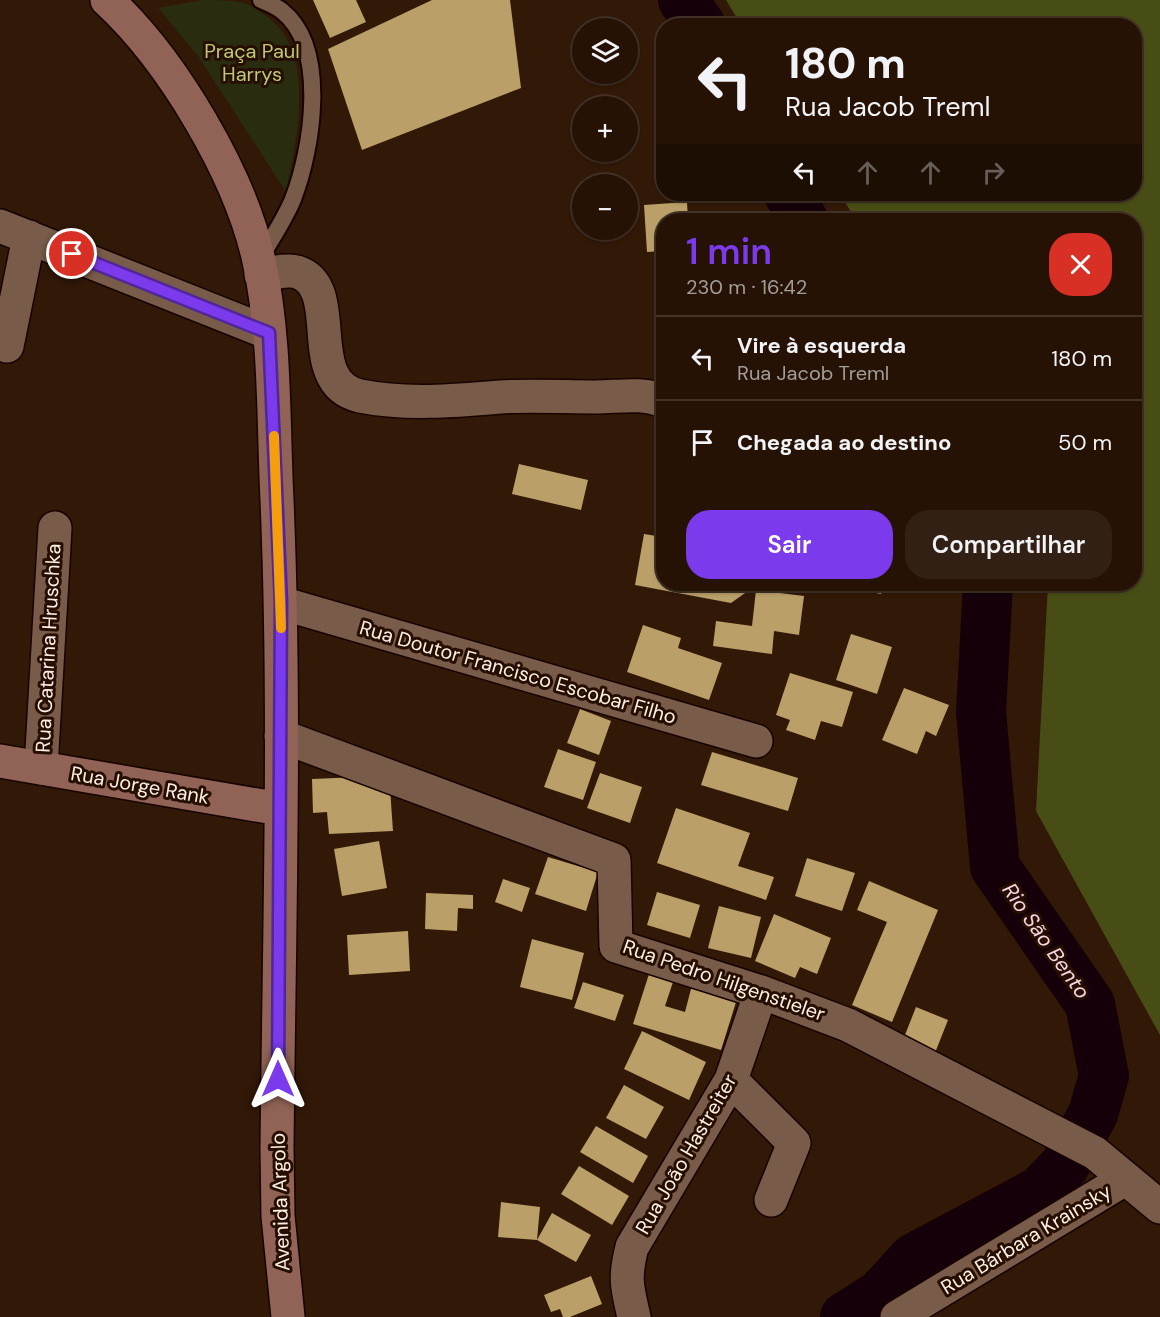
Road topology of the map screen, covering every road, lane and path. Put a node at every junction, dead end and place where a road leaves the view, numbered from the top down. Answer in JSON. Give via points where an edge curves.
{"nodes":[{"id":1,"x":261,"y":0,"type":"edge"},
{"id":2,"x":112,"y":1,"type":"edge"},
{"id":3,"x":14,"y":231,"type":"edge"},
{"id":4,"x":260,"y":267,"type":"junction"},
{"id":5,"x":269,"y":333,"type":"junction"},
{"id":6,"x":7,"y":346,"type":"dead end"},
{"id":7,"x":656,"y":400,"type":"edge"},
{"id":8,"x":55,"y":528,"type":"dead end"},
{"id":9,"x":281,"y":603,"type":"junction"},
{"id":10,"x":281,"y":736,"type":"junction"},
{"id":11,"x":756,"y":741,"type":"dead end"},
{"id":12,"x":0,"y":761,"type":"edge"},
{"id":13,"x":41,"y":768,"type":"junction"},
{"id":14,"x":280,"y":809,"type":"junction"},
{"id":15,"x":761,"y":992,"type":"junction"},
{"id":16,"x":731,"y":1080,"type":"junction"},
{"id":17,"x":1125,"y":1179,"type":"junction"},
{"id":18,"x":771,"y":1200,"type":"dead end"},
{"id":19,"x":1160,"y":1207,"type":"edge"},
{"id":20,"x":288,"y":1317,"type":"edge"},
{"id":21,"x":634,"y":1317,"type":"edge"},
{"id":22,"x":897,"y":1317,"type":"edge"}],
"edges":[{"from":1,"to":4,"type":"lane","via":[[282,10],[295,25],[311,65],[312,95],[306,150],[293,200]]},
{"from":2,"to":4,"type":"main road","name":"Avenida Argolo","via":[[144,39],[220,155],[236,189]]},
{"from":3,"to":5,"type":"street"},
{"from":3,"to":6,"type":"street"},
{"from":4,"to":5,"type":"main road","name":"Avenida Argolo"},
{"from":4,"to":7,"type":"street","via":[[308,276],[322,311],[327,359],[336,382],[356,395],[385,400],[468,402],[501,397],[638,396]]},
{"from":5,"to":9,"type":"main road","name":"Avenida Argolo"},
{"from":8,"to":13,"type":"street","name":"Rua Catarina Hruschka"},
{"from":9,"to":10,"type":"main road","name":"Avenida Argolo"},
{"from":9,"to":11,"type":"street","name":"Rua Doutor Francisco Escobar Filho"},
{"from":10,"to":14,"type":"main road","name":"Avenida Argolo"},
{"from":10,"to":15,"type":"street","name":"Rua Pedro Hilgenstieler","via":[[614,860],[616,946]]},
{"from":12,"to":13,"type":"main road","name":"Rua Jorge Rank"},
{"from":13,"to":14,"type":"main road","name":"Rua Jorge Rank"},
{"from":14,"to":20,"type":"main road","name":"Avenida Argolo","via":[[278,1182]]},
{"from":15,"to":16,"type":"street","name":"Rua João Hastreiter"},
{"from":15,"to":17,"type":"street","name":"Rua Pedro Hilgenstieler","via":[[848,1025],[1061,1134],[1095,1153]]},
{"from":16,"to":18,"type":"street","via":[[794,1143]]},
{"from":16,"to":21,"type":"street","name":"Rua João Hastreiter","via":[[632,1247],[626,1287]]},
{"from":17,"to":19,"type":"street","name":"Rua Pedro Hilgenstieler"},
{"from":17,"to":22,"type":"street","name":"Rua Bárbara Krainsky"}]}
